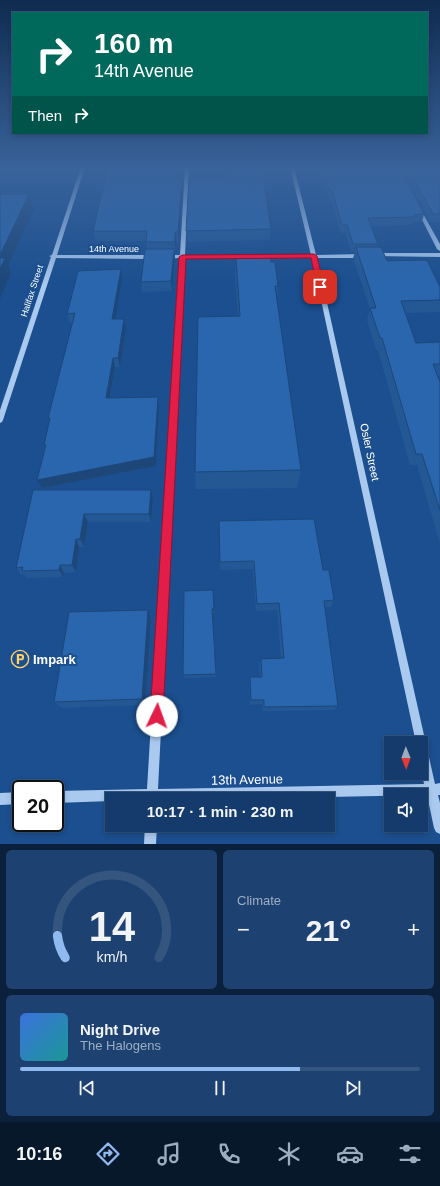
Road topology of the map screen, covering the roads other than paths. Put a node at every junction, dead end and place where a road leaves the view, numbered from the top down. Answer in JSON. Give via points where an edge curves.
{"nodes":[{"id":1,"x":69,"y":206,"type":"edge"},
{"id":2,"x":185,"y":206,"type":"edge"},
{"id":3,"x":302,"y":206,"type":"edge"},
{"id":4,"x":418,"y":206,"type":"edge"},
{"id":5,"x":440,"y":249,"type":"edge"},
{"id":6,"x":440,"y":255,"type":"edge"},
{"id":7,"x":52,"y":256,"type":"junction"},
{"id":8,"x":314,"y":256,"type":"junction"},
{"id":9,"x":182,"y":257,"type":"junction"},
{"id":10,"x":0,"y":420,"type":"edge"},
{"id":11,"x":419,"y":736,"type":"edge"},
{"id":12,"x":428,"y":766,"type":"edge"},
{"id":13,"x":435,"y":789,"type":"edge"},
{"id":14,"x":152,"y":792,"type":"edge"},
{"id":15,"x":329,"y":792,"type":"edge"},
{"id":16,"x":64,"y":797,"type":"edge"},
{"id":17,"x":105,"y":797,"type":"edge"},
{"id":18,"x":12,"y":798,"type":"edge"},
{"id":19,"x":0,"y":799,"type":"edge"},
{"id":20,"x":440,"y":828,"type":"edge"},
{"id":21,"x":151,"y":832,"type":"edge"},
{"id":22,"x":150,"y":844,"type":"edge"}],
"edges":[{"from":1,"to":7,"type":"street","name":"Halifax Street"},
{"from":2,"to":9,"type":"street"},
{"from":3,"to":8,"type":"street","name":"Osler Street"},
{"from":4,"to":5,"type":"street"},
{"from":6,"to":8,"type":"street","name":"14th Avenue"},
{"from":7,"to":9,"type":"street","name":"14th Avenue"},
{"from":7,"to":10,"type":"street","name":"Halifax Street"},
{"from":8,"to":9,"type":"street","name":"14th Avenue"},
{"from":8,"to":11,"type":"street","name":"Osler Street"},
{"from":9,"to":14,"type":"street"},
{"from":12,"to":13,"type":"street","name":"Osler Street"},
{"from":13,"to":15,"type":"street","name":"13th Avenue"},
{"from":13,"to":20,"type":"street","name":"Osler Street"},
{"from":16,"to":17,"type":"street","name":"13th Avenue"},
{"from":18,"to":19,"type":"street"},
{"from":21,"to":22,"type":"street"}]}
